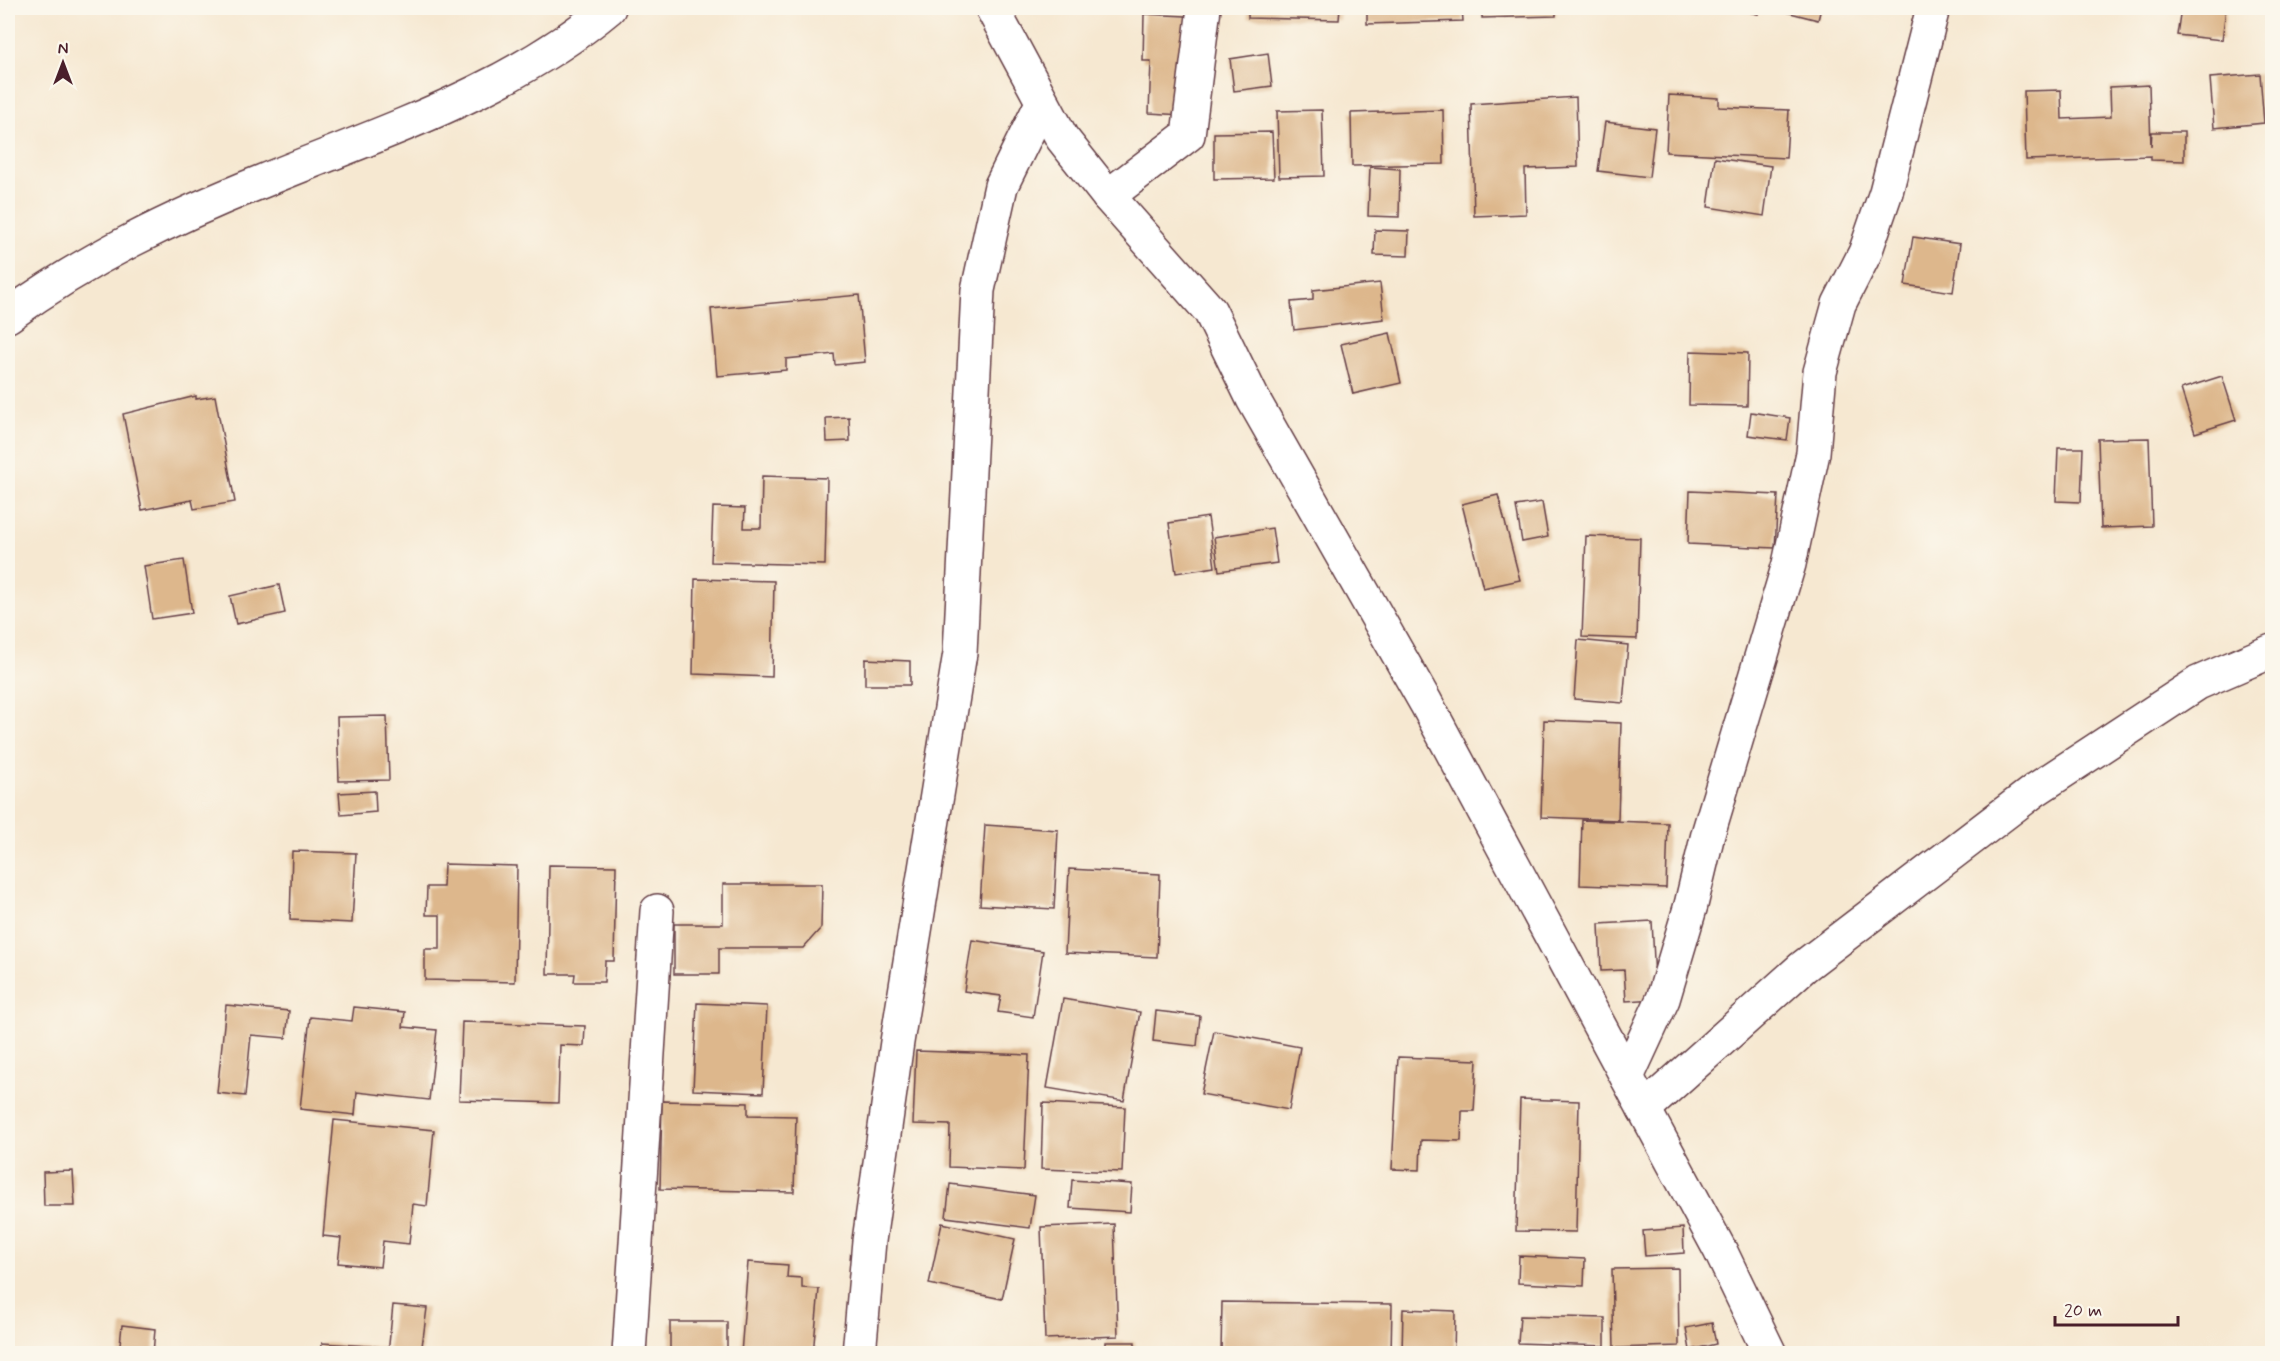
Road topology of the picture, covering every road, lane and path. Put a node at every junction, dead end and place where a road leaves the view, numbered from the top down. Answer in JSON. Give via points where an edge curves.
{"nodes":[{"id":1,"x":609,"y":8,"type":"edge"},
{"id":2,"x":992,"y":8,"type":"edge"},
{"id":3,"x":1204,"y":8,"type":"edge"},
{"id":4,"x":1933,"y":8,"type":"edge"},
{"id":5,"x":1042,"y":103,"type":"junction"},
{"id":6,"x":1108,"y":196,"type":"junction"},
{"id":7,"x":8,"y":316,"type":"edge"},
{"id":8,"x":2272,"y":651,"type":"edge"},
{"id":9,"x":657,"y":911,"type":"dead end"},
{"id":10,"x":1627,"y":1077,"type":"junction"},
{"id":11,"x":1644,"y":1109,"type":"junction"},
{"id":12,"x":629,"y":1353,"type":"edge"},
{"id":13,"x":859,"y":1353,"type":"edge"},
{"id":14,"x":1770,"y":1353,"type":"edge"}],
"edges":[{"from":1,"to":7,"type":"street","via":[[506,79],[393,131],[262,181],[126,241],[47,287]]},
{"from":2,"to":5,"type":"street"},
{"from":3,"to":6,"type":"street","via":[[1188,135]]},
{"from":4,"to":10,"type":"street","via":[[1887,192],[1865,253],[1839,304],[1820,372],[1814,453],[1789,564],[1743,727],[1708,834],[1663,999]]},
{"from":5,"to":6,"type":"street","via":[[1062,138]]},
{"from":5,"to":13,"type":"street","via":[[1001,186],[978,290],[960,653],[897,1042],[869,1241]]},
{"from":6,"to":10,"type":"street","via":[[1210,311],[1253,399],[1426,703]]},
{"from":8,"to":11,"type":"street","via":[[2198,683],[2035,790],[1803,967]]},
{"from":9,"to":12,"type":"street"},
{"from":10,"to":11,"type":"street"},
{"from":11,"to":14,"type":"street"}]}
